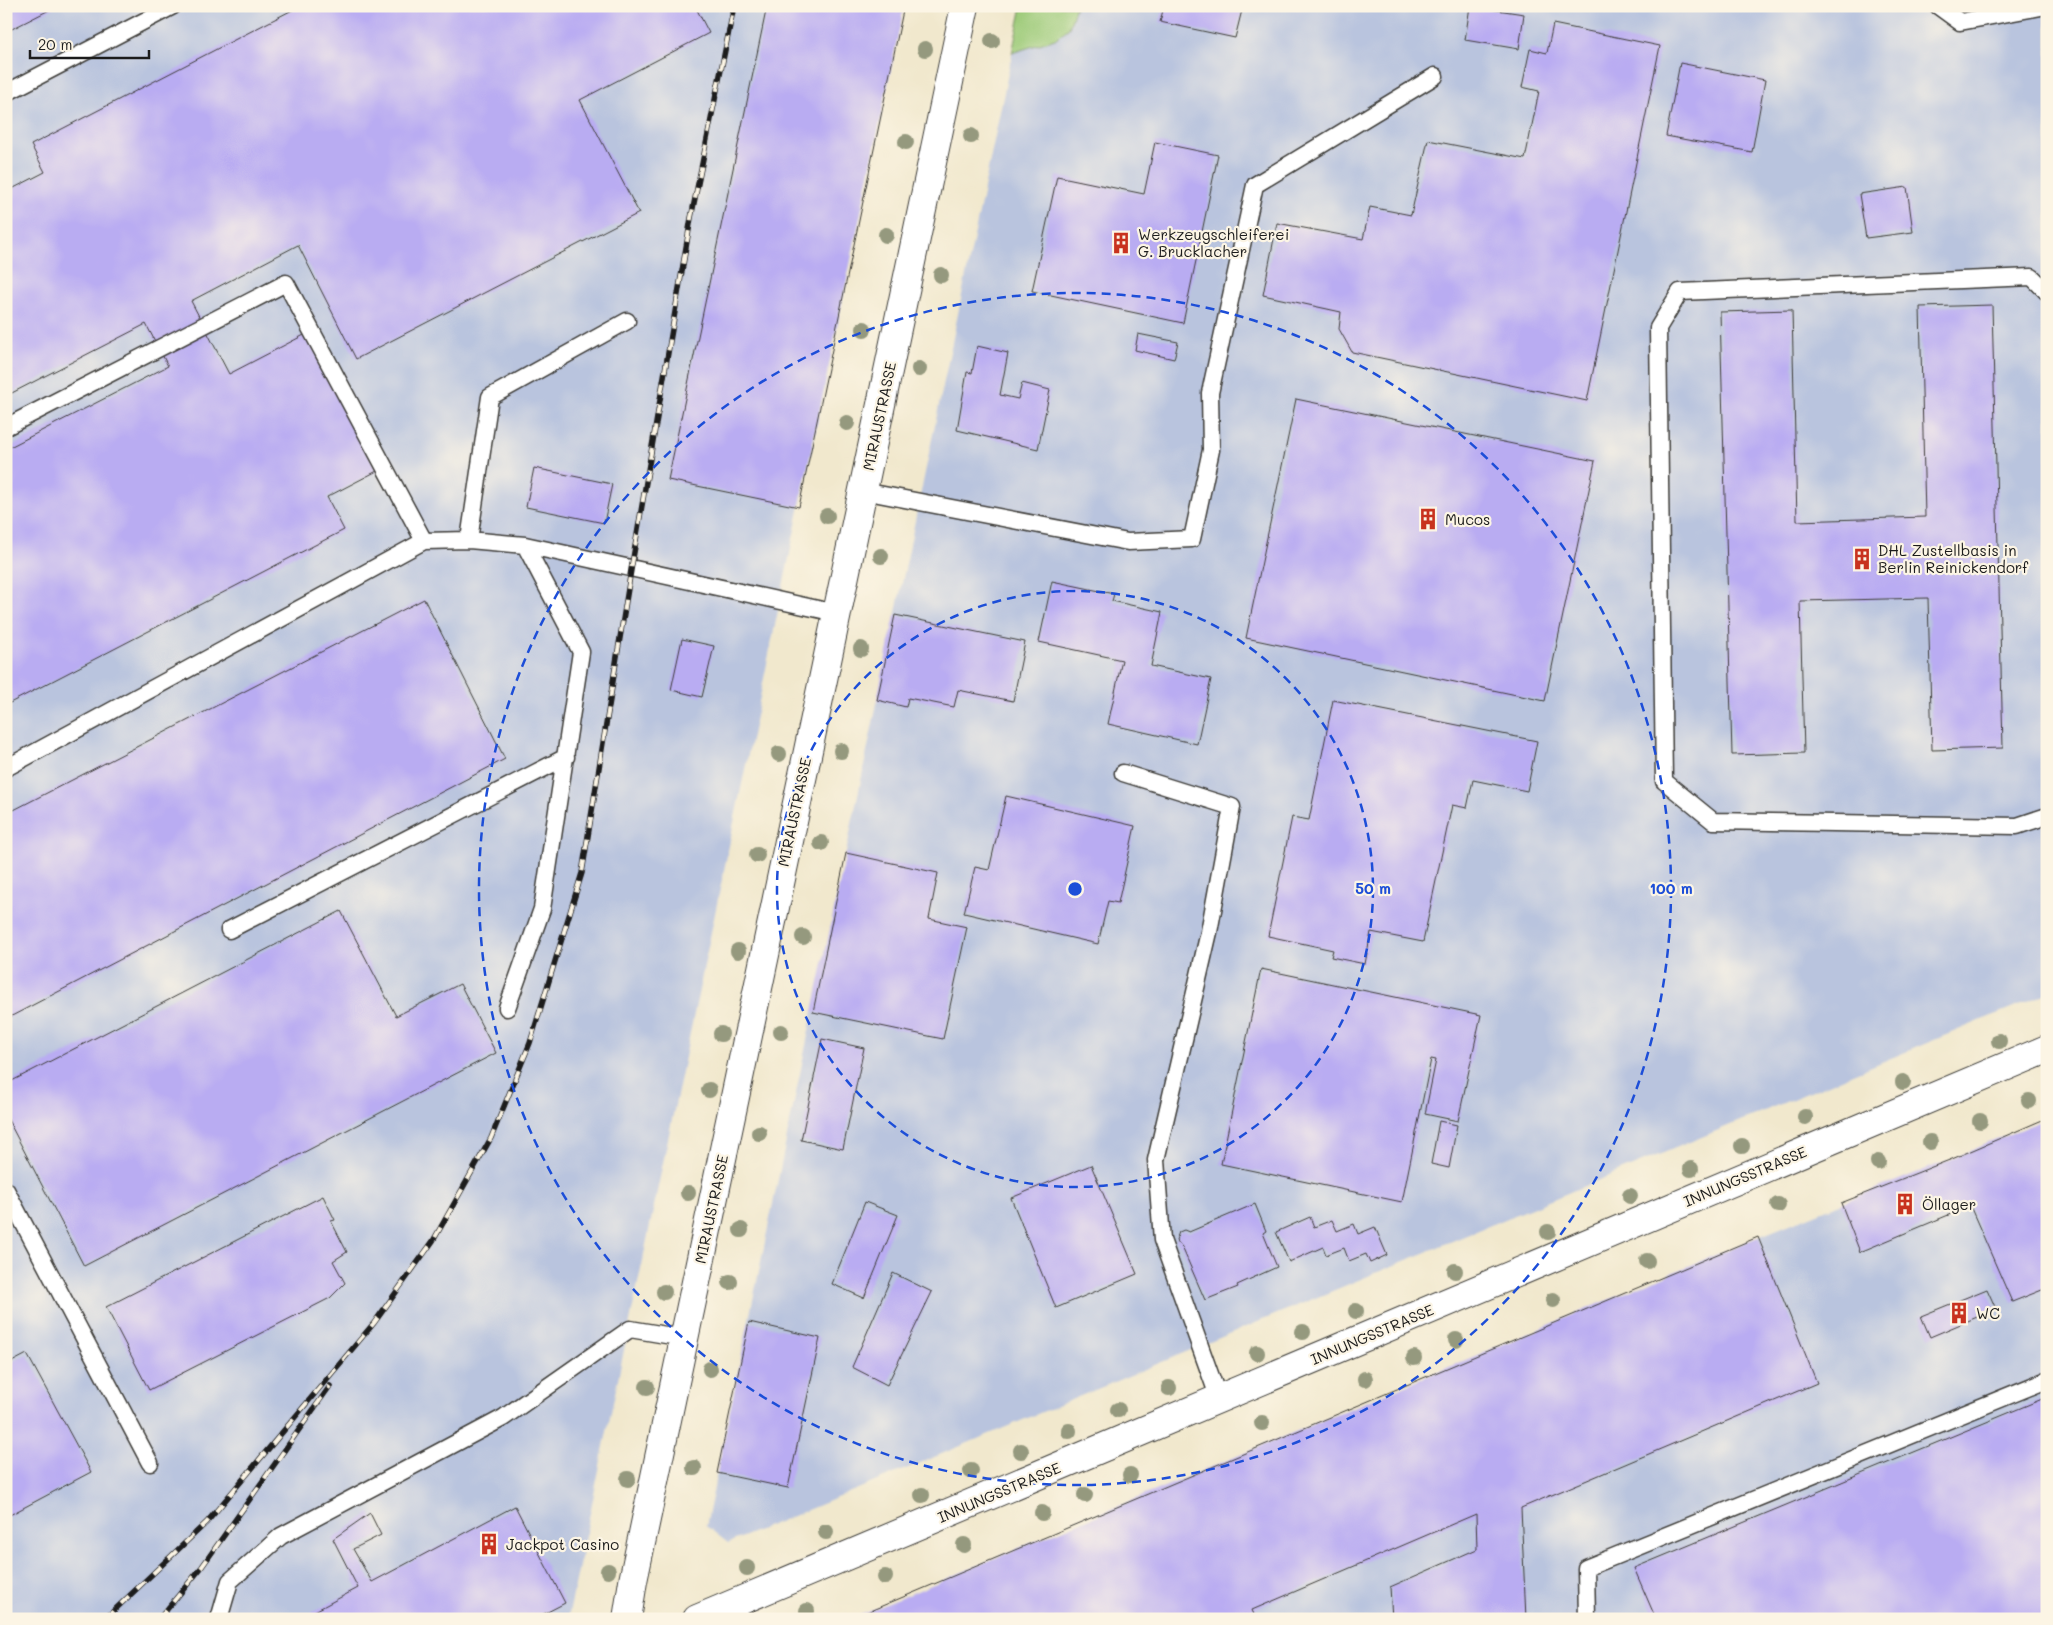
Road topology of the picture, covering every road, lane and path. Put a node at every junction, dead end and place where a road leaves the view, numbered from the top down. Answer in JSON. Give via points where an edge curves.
{"nodes":[{"id":1,"x":173,"y":6,"type":"edge"},
{"id":2,"x":965,"y":6,"type":"edge"},
{"id":3,"x":1938,"y":6,"type":"edge"},
{"id":4,"x":2041,"y":7,"type":"edge"},
{"id":5,"x":1435,"y":76,"type":"dead end"},
{"id":6,"x":6,"y":93,"type":"edge"},
{"id":7,"x":2047,"y":292,"type":"edge"},
{"id":8,"x":628,"y":321,"type":"dead end"},
{"id":9,"x":6,"y":427,"type":"edge"},
{"id":10,"x":863,"y":491,"type":"junction"},
{"id":11,"x":469,"y":540,"type":"junction"},
{"id":12,"x":424,"y":541,"type":"junction"},
{"id":13,"x":525,"y":545,"type":"junction"},
{"id":14,"x":836,"y":613,"type":"junction"},
{"id":15,"x":566,"y":757,"type":"junction"},
{"id":16,"x":6,"y":768,"type":"edge"},
{"id":17,"x":1123,"y":773,"type":"dead end"},
{"id":18,"x":2047,"y":816,"type":"edge"},
{"id":19,"x":229,"y":930,"type":"dead end"},
{"id":20,"x":507,"y":1008,"type":"dead end"},
{"id":21,"x":2047,"y":1049,"type":"edge"},
{"id":22,"x":6,"y":1190,"type":"edge"},
{"id":23,"x":684,"y":1338,"type":"junction"},
{"id":24,"x":2047,"y":1380,"type":"edge"},
{"id":25,"x":1219,"y":1399,"type":"junction"},
{"id":26,"x":150,"y":1463,"type":"dead end"},
{"id":27,"x":218,"y":1619,"type":"edge"},
{"id":28,"x":628,"y":1619,"type":"edge"},
{"id":29,"x":697,"y":1619,"type":"edge"},
{"id":30,"x":1587,"y":1619,"type":"edge"}],
"edges":[{"from":1,"to":6,"type":"lane"},
{"from":2,"to":10,"type":"street","name":"MIRAUSTRASSE"},
{"from":3,"to":4,"type":"lane","via":[[1960,22]]},
{"from":5,"to":10,"type":"lane","via":[[1255,185],[1210,393],[1211,450],[1192,539],[1128,542]]},
{"from":7,"to":18,"type":"lane","via":[[2032,277],[1680,292],[1658,328],[1664,781],[1712,821],[2018,826]]},
{"from":8,"to":11,"type":"lane","via":[[490,397]]},
{"from":9,"to":12,"type":"lane","via":[[286,283]]},
{"from":10,"to":14,"type":"street","name":"MIRAUSTRASSE"},
{"from":11,"to":12,"type":"lane"},
{"from":11,"to":13,"type":"lane"},
{"from":12,"to":16,"type":"lane"},
{"from":13,"to":14,"type":"lane"},
{"from":13,"to":15,"type":"lane","via":[[582,652]]},
{"from":14,"to":23,"type":"street","name":"MIRAUSTRASSE"},
{"from":15,"to":19,"type":"lane"},
{"from":15,"to":20,"type":"lane","via":[[542,909]]},
{"from":17,"to":25,"type":"lane","via":[[1232,807],[1209,932],[1156,1160],[1162,1240]]},
{"from":21,"to":25,"type":"street","name":"INNUNGSSTRASSE"},
{"from":22,"to":26,"type":"lane"},
{"from":23,"to":27,"type":"lane","via":[[630,1329],[502,1418],[281,1536],[230,1581]]},
{"from":23,"to":28,"type":"street","name":"MIRAUSTRASSE","via":[[633,1581]]},
{"from":24,"to":30,"type":"lane","via":[[1586,1568]]},
{"from":25,"to":29,"type":"street","name":"INNUNGSSTRASSE"}]}
